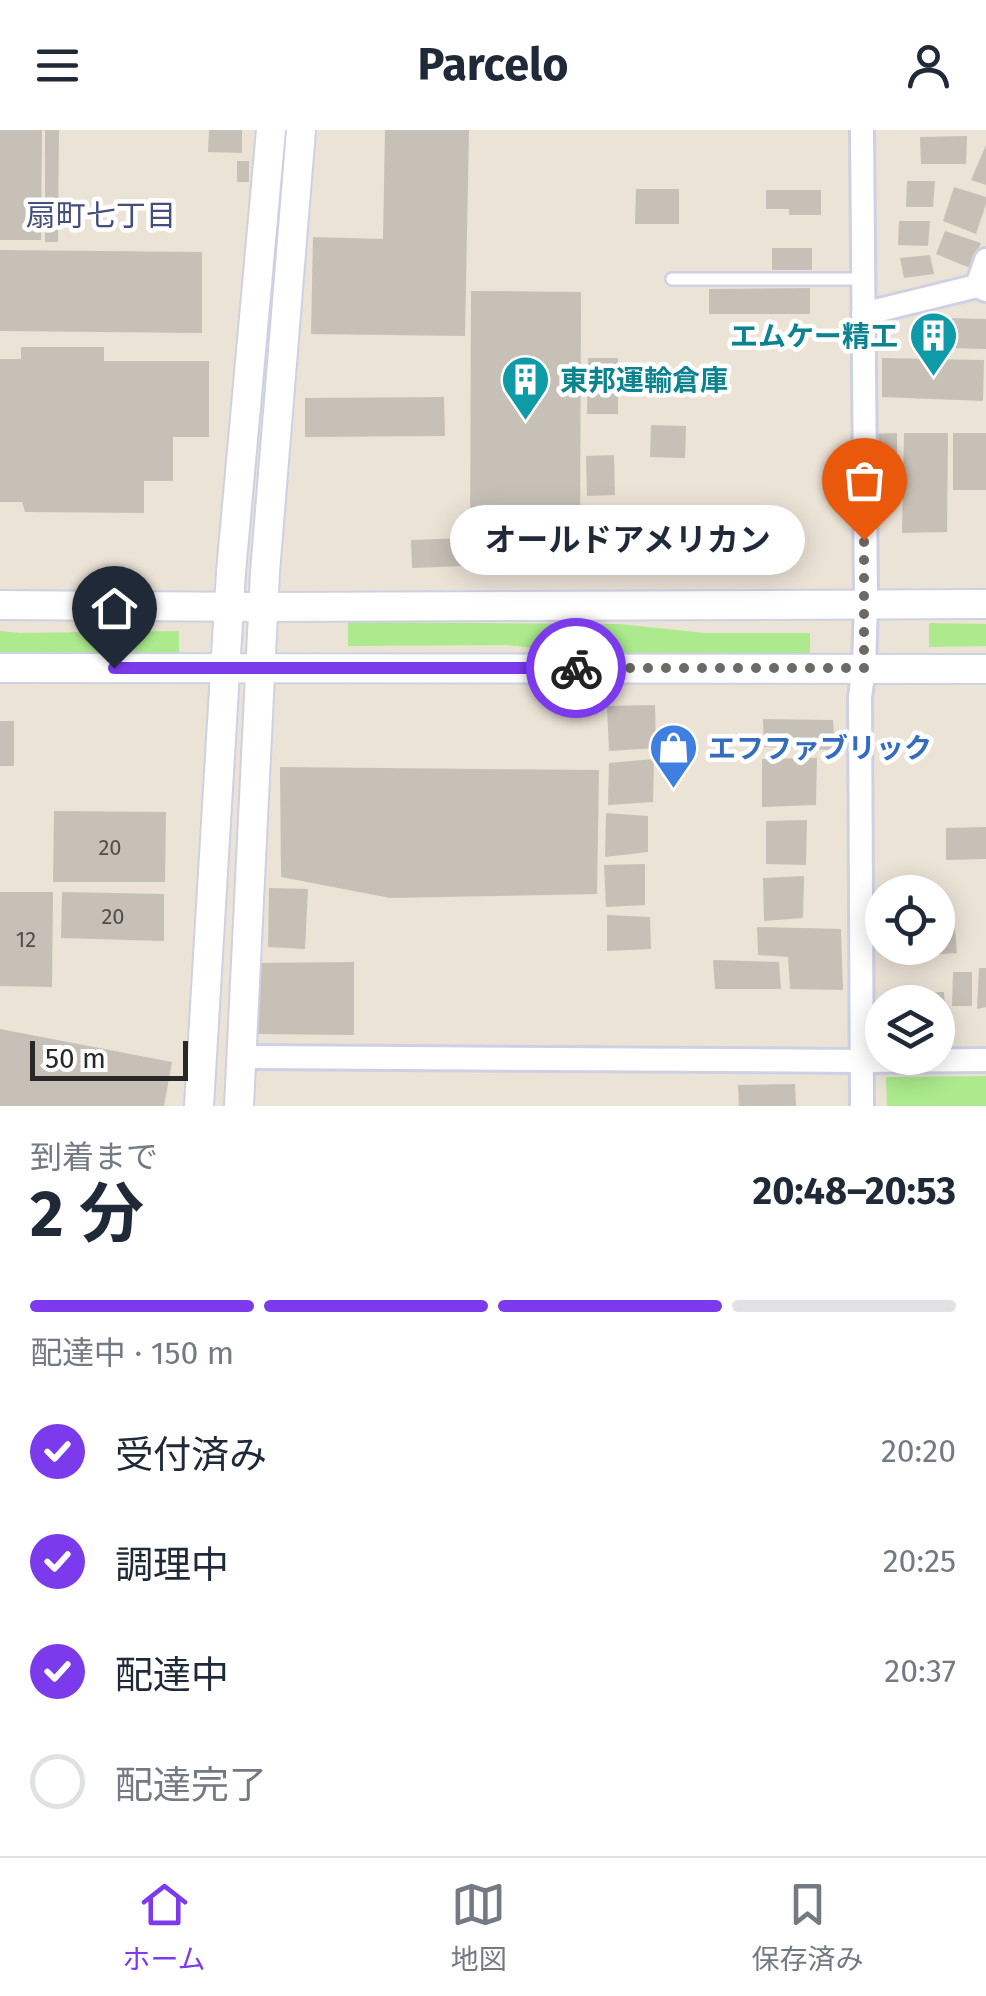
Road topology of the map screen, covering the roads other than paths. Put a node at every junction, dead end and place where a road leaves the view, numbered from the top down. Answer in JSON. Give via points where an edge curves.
{"nodes":[{"id":1,"x":270,"y":130,"type":"edge"},
{"id":2,"x":301,"y":130,"type":"edge"},
{"id":3,"x":862,"y":130,"type":"edge"},
{"id":4,"x":986,"y":260,"type":"edge"},
{"id":5,"x":672,"y":278,"type":"dead end"},
{"id":6,"x":863,"y":278,"type":"junction"},
{"id":7,"x":982,"y":288,"type":"edge"},
{"id":8,"x":863,"y":314,"type":"junction"},
{"id":9,"x":0,"y":604,"type":"edge"},
{"id":10,"x":866,"y":604,"type":"junction"},
{"id":11,"x":986,"y":604,"type":"edge"},
{"id":12,"x":229,"y":606,"type":"junction"},
{"id":13,"x":263,"y":606,"type":"junction"},
{"id":14,"x":0,"y":668,"type":"edge"},
{"id":15,"x":226,"y":668,"type":"junction"},
{"id":16,"x":260,"y":668,"type":"junction"},
{"id":17,"x":864,"y":668,"type":"junction"},
{"id":18,"x":986,"y":669,"type":"edge"},
{"id":19,"x":242,"y":1057,"type":"junction"},
{"id":20,"x":986,"y":1060,"type":"edge"},
{"id":21,"x":861,"y":1061,"type":"junction"},
{"id":22,"x":200,"y":1106,"type":"edge"},
{"id":23,"x":239,"y":1106,"type":"edge"},
{"id":24,"x":862,"y":1106,"type":"edge"}],
"edges":[{"from":1,"to":12,"type":"street"},
{"from":2,"to":13,"type":"street"},
{"from":3,"to":6,"type":"street"},
{"from":4,"to":7,"type":"street"},
{"from":5,"to":6,"type":"lane"},
{"from":6,"to":8,"type":"street"},
{"from":7,"to":8,"type":"street"},
{"from":8,"to":10,"type":"street"},
{"from":9,"to":12,"type":"street"},
{"from":10,"to":11,"type":"street"},
{"from":10,"to":13,"type":"street"},
{"from":10,"to":17,"type":"street"},
{"from":12,"to":13,"type":"street"},
{"from":12,"to":15,"type":"street"},
{"from":13,"to":16,"type":"street"},
{"from":14,"to":15,"type":"street"},
{"from":15,"to":16,"type":"street"},
{"from":15,"to":22,"type":"street"},
{"from":16,"to":17,"type":"street"},
{"from":16,"to":19,"type":"street"},
{"from":17,"to":18,"type":"street"},
{"from":17,"to":21,"type":"street"},
{"from":19,"to":21,"type":"street"},
{"from":19,"to":23,"type":"street"},
{"from":20,"to":21,"type":"street"},
{"from":21,"to":24,"type":"street"}]}
